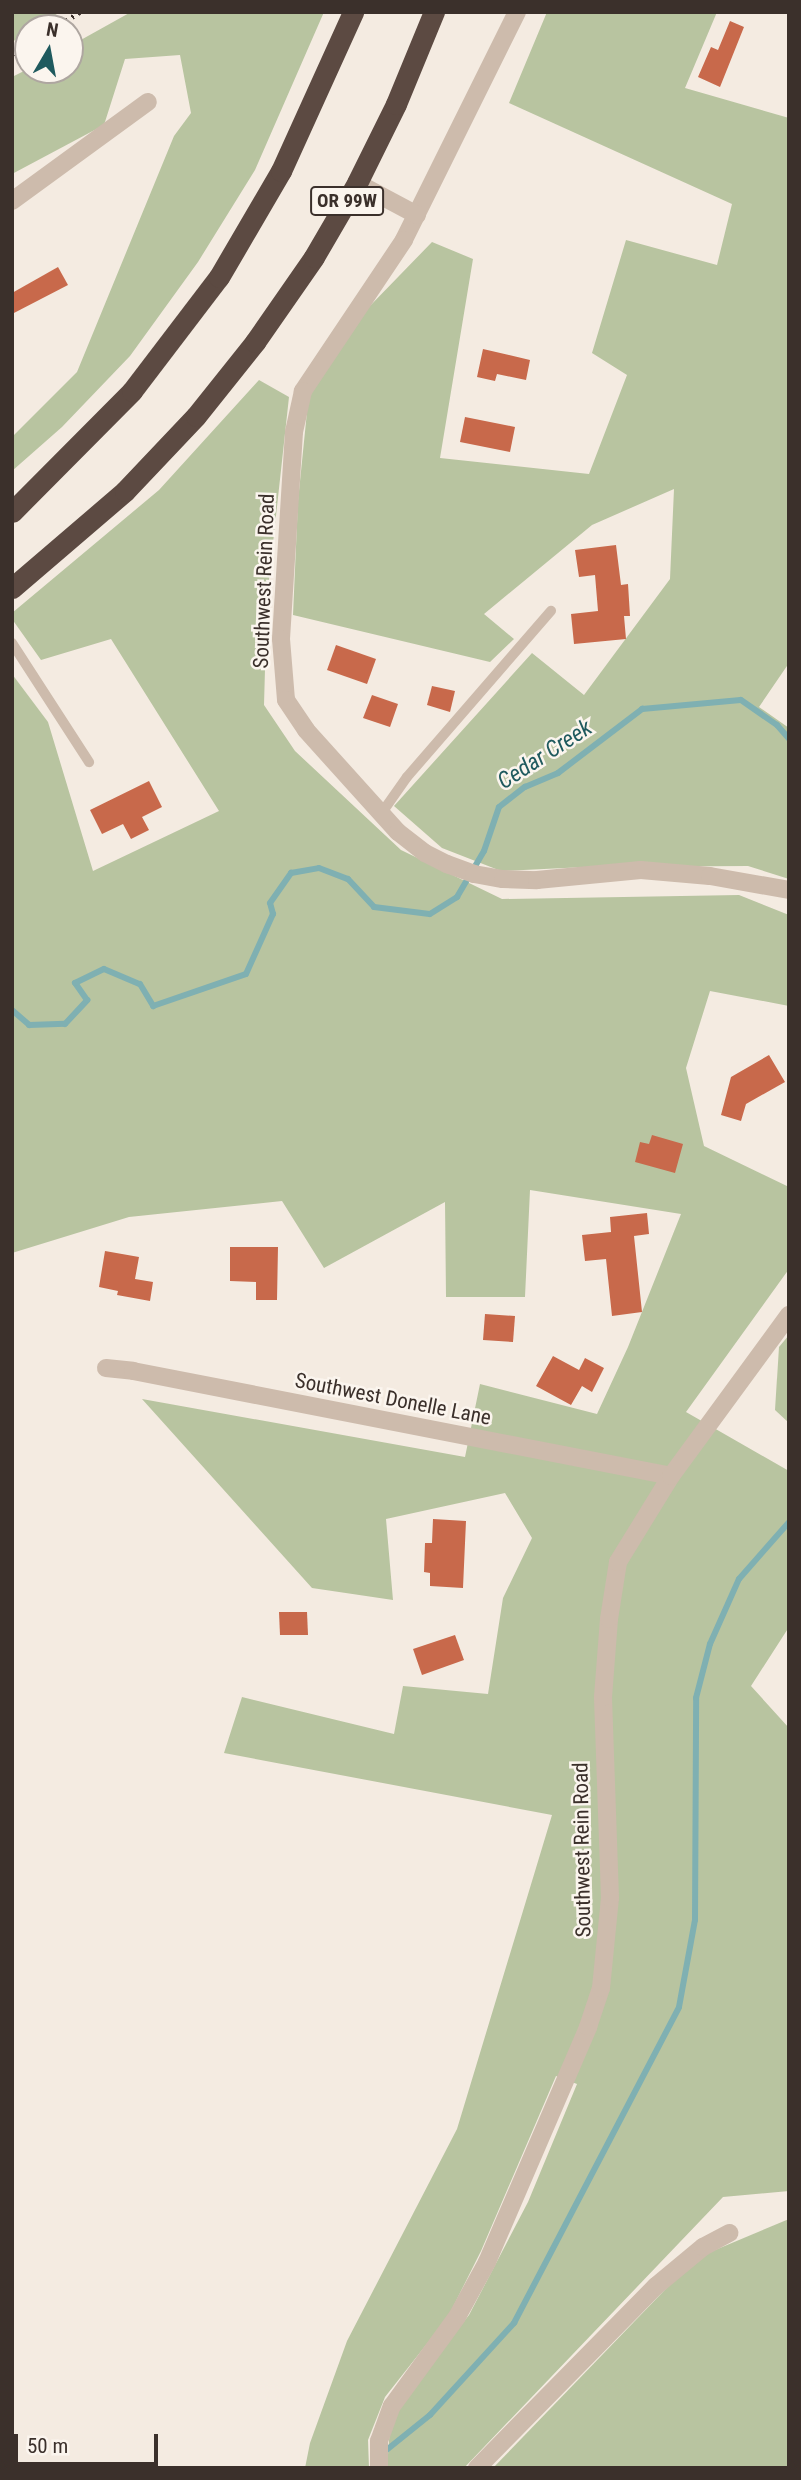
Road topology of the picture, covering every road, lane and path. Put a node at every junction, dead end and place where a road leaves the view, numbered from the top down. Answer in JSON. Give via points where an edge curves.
{"nodes":[{"id":1,"x":353,"y":12,"type":"edge"},
{"id":2,"x":433,"y":12,"type":"edge"},
{"id":3,"x":517,"y":12,"type":"edge"},
{"id":4,"x":148,"y":102,"type":"dead end"},
{"id":5,"x":357,"y":183,"type":"junction"},
{"id":6,"x":12,"y":201,"type":"edge"},
{"id":7,"x":417,"y":215,"type":"junction"},
{"id":8,"x":12,"y":512,"type":"edge"},
{"id":9,"x":12,"y":588,"type":"edge"},
{"id":10,"x":551,"y":611,"type":"dead end"},
{"id":11,"x":12,"y":643,"type":"edge"},
{"id":12,"x":89,"y":762,"type":"dead end"},
{"id":13,"x":381,"y":814,"type":"junction"},
{"id":14,"x":789,"y":890,"type":"edge"},
{"id":15,"x":789,"y":1315,"type":"edge"},
{"id":16,"x":106,"y":1368,"type":"dead end"},
{"id":17,"x":671,"y":1476,"type":"junction"},
{"id":18,"x":729,"y":2233,"type":"dead end"},
{"id":19,"x":379,"y":2468,"type":"edge"},
{"id":20,"x":477,"y":2468,"type":"edge"}],
"edges":[{"from":1,"to":8,"type":"highway","number":"OR 99W","via":[[281,171],[219,277],[132,391]]},
{"from":2,"to":5,"type":"highway","number":"OR 99W","via":[[396,104]]},
{"from":3,"to":7,"type":"street","name":"Southwest Rein Road"},
{"from":4,"to":6,"type":"street"},
{"from":5,"to":7,"type":"street"},
{"from":5,"to":9,"type":"highway","number":"OR 99W","via":[[275,315],[196,416],[125,491]]},
{"from":7,"to":13,"type":"street","name":"Southwest Rein Road","via":[[394,257],[303,391],[295,432],[281,639],[286,700],[306,730]]},
{"from":10,"to":13,"type":"lane"},
{"from":11,"to":12,"type":"lane"},
{"from":13,"to":14,"type":"street","name":"Southwest Rein Road","via":[[425,853],[474,874],[537,880],[641,870]]},
{"from":15,"to":17,"type":"street","name":"Southwest Rein Road"},
{"from":16,"to":17,"type":"street","name":"Southwest Donelle Lane"},
{"from":17,"to":19,"type":"street","name":"Southwest Rein Road","via":[[626,1544],[614,1581],[603,1697],[610,1898],[601,1988],[487,2262],[457,2317],[392,2406],[379,2441]]},
{"from":18,"to":20,"type":"street","via":[[703,2247],[656,2286]]}]}
